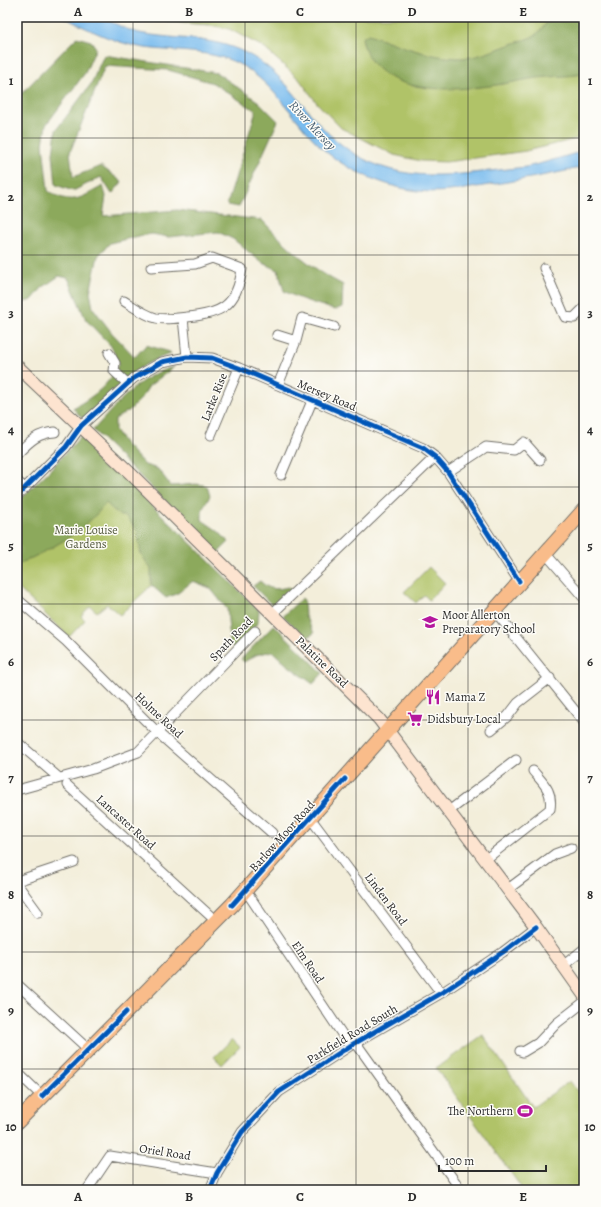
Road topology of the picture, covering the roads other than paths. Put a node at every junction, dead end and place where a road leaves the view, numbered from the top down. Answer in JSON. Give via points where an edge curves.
{"nodes":[{"id":1,"x":151,"y":267,"type":"dead end"},
{"id":2,"x":544,"y":268,"type":"dead end"},
{"id":3,"x":124,"y":301,"type":"dead end"},
{"id":4,"x":584,"y":308,"type":"edge"},
{"id":5,"x":183,"y":318,"type":"junction"},
{"id":6,"x":334,"y":327,"type":"dead end"},
{"id":7,"x":277,"y":334,"type":"dead end"},
{"id":8,"x":296,"y":341,"type":"junction"},
{"id":9,"x":109,"y":353,"type":"dead end"},
{"id":10,"x":187,"y":357,"type":"junction"},
{"id":11,"x":17,"y":366,"type":"edge"},
{"id":12,"x":239,"y":368,"type":"junction"},
{"id":13,"x":128,"y":384,"type":"junction"},
{"id":14,"x":278,"y":385,"type":"junction"},
{"id":15,"x":312,"y":401,"type":"junction"},
{"id":16,"x":81,"y":426,"type":"junction"},
{"id":17,"x":55,"y":432,"type":"dead end"},
{"id":18,"x":211,"y":435,"type":"dead end"},
{"id":19,"x":17,"y":454,"type":"edge"},
{"id":20,"x":435,"y":457,"type":"junction"},
{"id":21,"x":540,"y":460,"type":"dead end"},
{"id":22,"x":448,"y":472,"type":"junction"},
{"id":23,"x":281,"y":475,"type":"dead end"},
{"id":24,"x":17,"y":481,"type":"edge"},
{"id":25,"x":24,"y":489,"type":"junction"},
{"id":26,"x":17,"y":496,"type":"edge"},
{"id":27,"x":584,"y":510,"type":"edge"},
{"id":28,"x":545,"y":553,"type":"junction"},
{"id":29,"x":519,"y":581,"type":"junction"},
{"id":30,"x":584,"y":598,"type":"edge"},
{"id":31,"x":17,"y":599,"type":"edge"},
{"id":32,"x":494,"y":610,"type":"junction"},
{"id":33,"x":272,"y":614,"type":"junction"},
{"id":34,"x":255,"y":631,"type":"dead end"},
{"id":35,"x":550,"y":678,"type":"junction"},
{"id":36,"x":584,"y":722,"type":"edge"},
{"id":37,"x":387,"y":730,"type":"junction"},
{"id":38,"x":491,"y":730,"type":"dead end"},
{"id":39,"x":158,"y":733,"type":"junction"},
{"id":40,"x":17,"y":742,"type":"edge"},
{"id":41,"x":516,"y":760,"type":"dead end"},
{"id":42,"x":533,"y":771,"type":"dead end"},
{"id":43,"x":59,"y":778,"type":"junction"},
{"id":44,"x":66,"y":785,"type":"dead end"},
{"id":45,"x":17,"y":790,"type":"edge"},
{"id":46,"x":449,"y":811,"type":"junction"},
{"id":47,"x":311,"y":819,"type":"junction"},
{"id":48,"x":272,"y":833,"type":"dead end"},
{"id":49,"x":571,"y":848,"type":"dead end"},
{"id":50,"x":486,"y":859,"type":"junction"},
{"id":51,"x":74,"y":862,"type":"dead end"},
{"id":52,"x":17,"y":882,"type":"edge"},
{"id":53,"x":508,"y":889,"type":"junction"},
{"id":54,"x":246,"y":891,"type":"junction"},
{"id":55,"x":38,"y":913,"type":"dead end"},
{"id":56,"x":217,"y":922,"type":"junction"},
{"id":57,"x":536,"y":927,"type":"junction"},
{"id":58,"x":584,"y":949,"type":"edge"},
{"id":59,"x":564,"y":965,"type":"junction"},
{"id":60,"x":17,"y":984,"type":"edge"},
{"id":61,"x":441,"y":993,"type":"junction"},
{"id":62,"x":584,"y":995,"type":"edge"},
{"id":63,"x":584,"y":1002,"type":"edge"},
{"id":64,"x":353,"y":1044,"type":"junction"},
{"id":65,"x":88,"y":1049,"type":"junction"},
{"id":66,"x":520,"y":1051,"type":"dead end"},
{"id":67,"x":17,"y":1072,"type":"edge"},
{"id":68,"x":42,"y":1096,"type":"junction"},
{"id":69,"x":17,"y":1122,"type":"edge"},
{"id":70,"x":217,"y":1173,"type":"junction"},
{"id":71,"x":87,"y":1190,"type":"edge"},
{"id":72,"x":210,"y":1190,"type":"edge"},
{"id":73,"x":461,"y":1190,"type":"edge"}],
"edges":[{"from":1,"to":5,"type":"street","via":[[195,264],[212,258],[242,269],[240,287],[218,312]]},
{"from":2,"to":4,"type":"street","via":[[565,317],[574,318]]},
{"from":3,"to":5,"type":"street","via":[[157,318]]},
{"from":5,"to":10,"type":"street"},
{"from":6,"to":8,"type":"street","via":[[302,318]]},
{"from":7,"to":8,"type":"street"},
{"from":8,"to":14,"type":"street"},
{"from":9,"to":13,"type":"street","via":[[116,363],[114,371]]},
{"from":10,"to":12,"type":"street","name":"Mersey Road","via":[[212,358]]},
{"from":10,"to":13,"type":"street","name":"Mersey Road","via":[[162,362]]},
{"from":11,"to":16,"type":"main road","name":"Palatine Road"},
{"from":12,"to":14,"type":"street","name":"Mersey Road"},
{"from":12,"to":18,"type":"street","name":"Larke Rise"},
{"from":13,"to":16,"type":"street","name":"Mersey Road"},
{"from":14,"to":15,"type":"street","name":"Mersey Road"},
{"from":15,"to":20,"type":"street","name":"Mersey Road","via":[[416,445]]},
{"from":15,"to":23,"type":"street"},
{"from":16,"to":25,"type":"street","name":"Mersey Road","via":[[66,447]]},
{"from":16,"to":33,"type":"main road","name":"Palatine Road"},
{"from":17,"to":19,"type":"street","via":[[44,432],[34,436]]},
{"from":20,"to":22,"type":"street","name":"Mersey Road"},
{"from":20,"to":33,"type":"street"},
{"from":21,"to":22,"type":"street","via":[[524,442],[514,450],[486,447]]},
{"from":22,"to":29,"type":"street","name":"Mersey Road"},
{"from":24,"to":25,"type":"street"},
{"from":25,"to":26,"type":"street","name":"Mersey Road"},
{"from":27,"to":28,"type":"main road","name":"Barlow Moor Road"},
{"from":28,"to":29,"type":"main road","name":"Barlow Moor Road"},
{"from":28,"to":30,"type":"street"},
{"from":29,"to":32,"type":"main road","name":"Barlow Moor Road"},
{"from":31,"to":39,"type":"street","name":"Holme Road","via":[[66,641]]},
{"from":32,"to":35,"type":"street"},
{"from":32,"to":37,"type":"main road","name":"Barlow Moor Road"},
{"from":33,"to":37,"type":"main road","name":"Palatine Road","via":[[372,711]]},
{"from":34,"to":39,"type":"street","name":"Spath Road"},
{"from":35,"to":36,"type":"street"},
{"from":35,"to":38,"type":"street"},
{"from":37,"to":46,"type":"main road","name":"Palatine Road"},
{"from":37,"to":47,"type":"main road","name":"Barlow Moor Road"},
{"from":39,"to":43,"type":"street","name":"Spath Road","via":[[138,752],[93,769]]},
{"from":39,"to":48,"type":"street","name":"Holme Road"},
{"from":40,"to":43,"type":"street"},
{"from":41,"to":46,"type":"street"},
{"from":42,"to":50,"type":"street","via":[[548,790],[551,799],[550,809]]},
{"from":43,"to":45,"type":"street","name":"Spath Road"},
{"from":44,"to":56,"type":"street","name":"Lancaster Road"},
{"from":46,"to":50,"type":"main road","name":"Palatine Road"},
{"from":47,"to":54,"type":"main road","name":"Barlow Moor Road"},
{"from":47,"to":61,"type":"street","name":"Linden Road"},
{"from":49,"to":53,"type":"street","via":[[556,854]]},
{"from":50,"to":53,"type":"main road","name":"Palatine Road"},
{"from":51,"to":52,"type":"street"},
{"from":52,"to":55,"type":"street"},
{"from":53,"to":57,"type":"main road","name":"Palatine Road"},
{"from":54,"to":56,"type":"main road","name":"Barlow Moor Road"},
{"from":54,"to":64,"type":"street","name":"Elm Road"},
{"from":56,"to":65,"type":"main road","name":"Barlow Moor Road"},
{"from":57,"to":59,"type":"main road","name":"Palatine Road"},
{"from":57,"to":61,"type":"street","name":"Parkfield Road South"},
{"from":58,"to":59,"type":"street"},
{"from":59,"to":62,"type":"main road","name":"Palatine Road"},
{"from":60,"to":65,"type":"street"},
{"from":61,"to":64,"type":"street","name":"Parkfield Road South"},
{"from":63,"to":66,"type":"street","via":[[557,1023],[538,1043],[523,1052]]},
{"from":64,"to":70,"type":"street","name":"Parkfield Road South","via":[[279,1092],[242,1132]]},
{"from":64,"to":73,"type":"street","name":"Elm Road"},
{"from":65,"to":68,"type":"main road","name":"Barlow Moor Road"},
{"from":67,"to":68,"type":"street"},
{"from":68,"to":69,"type":"main road","name":"Barlow Moor Road"},
{"from":70,"to":71,"type":"street","name":"Oriel Road","via":[[110,1156]]},
{"from":70,"to":72,"type":"street","name":"Parkfield Road South"}]}
